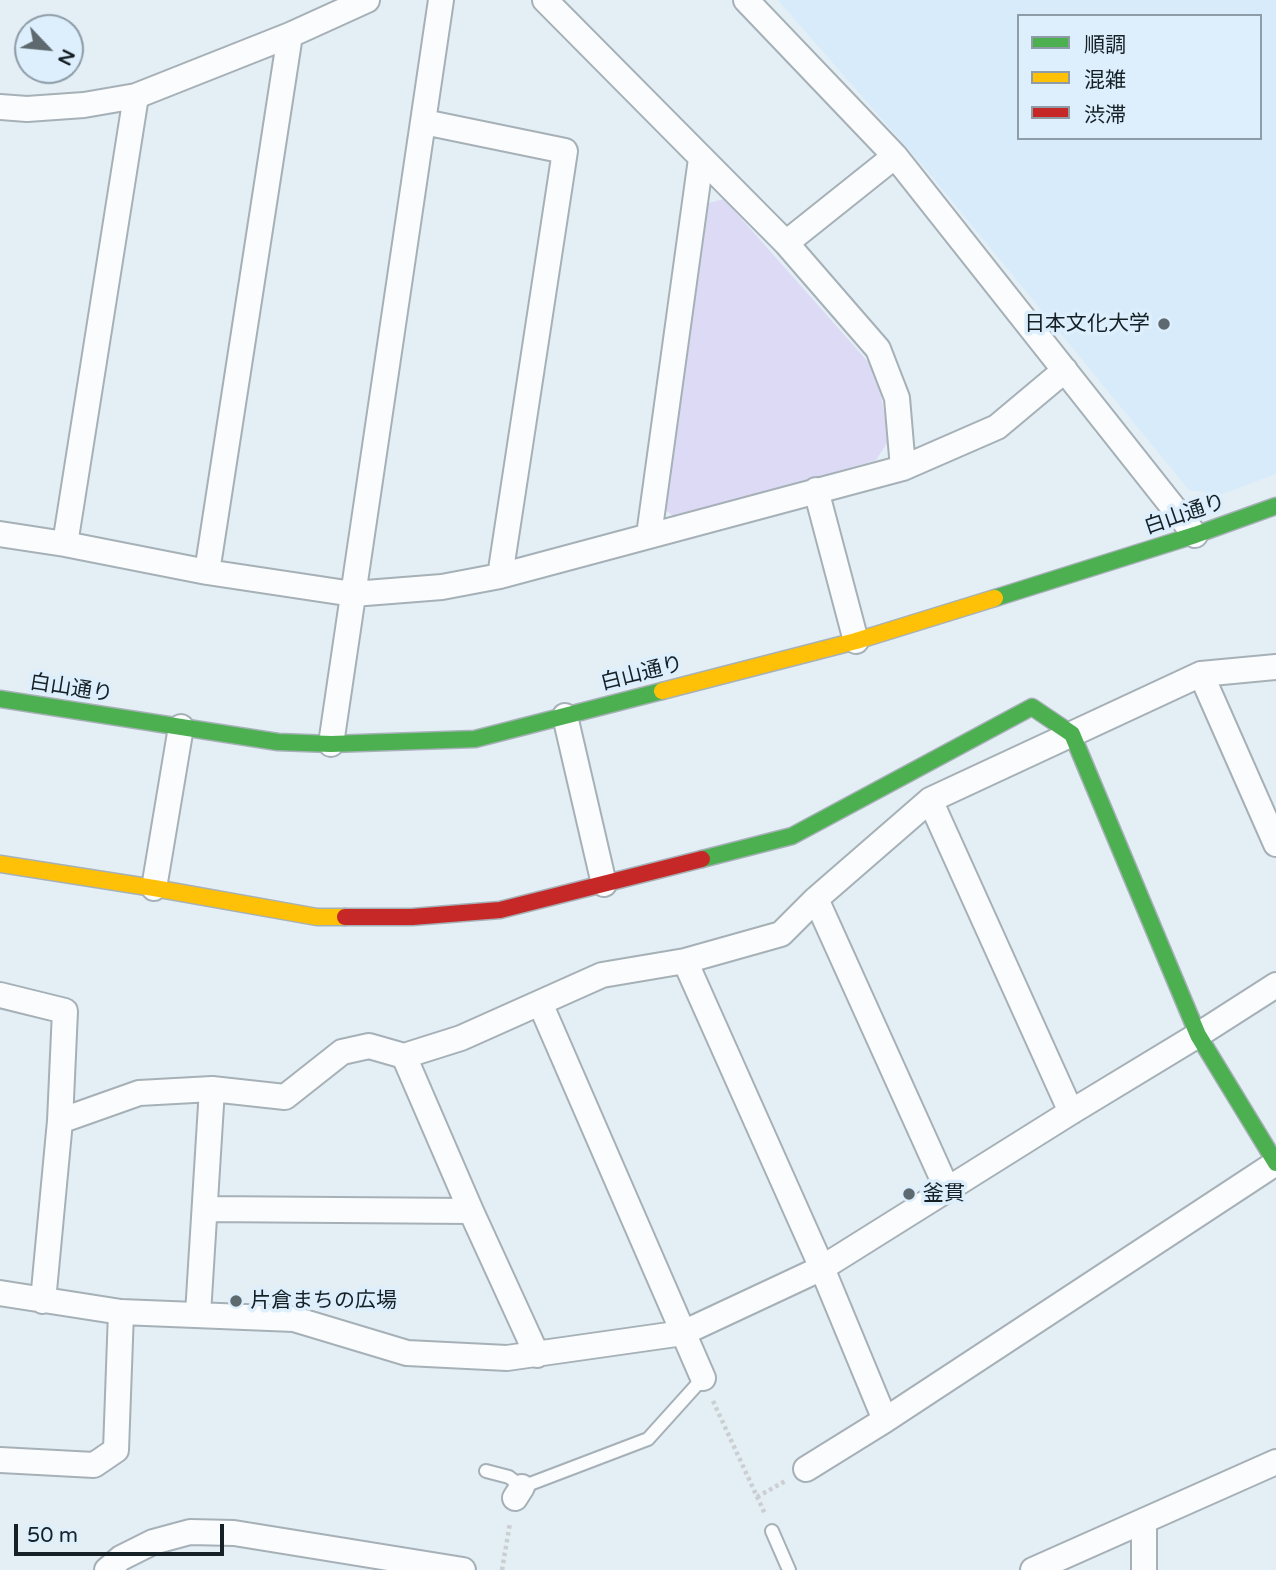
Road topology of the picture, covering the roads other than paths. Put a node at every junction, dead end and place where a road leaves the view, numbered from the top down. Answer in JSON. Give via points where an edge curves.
{"nodes":[{"id":1,"x":441,"y":0,"type":"edge"},
{"id":2,"x":545,"y":0,"type":"edge"},
{"id":3,"x":746,"y":0,"type":"edge"},
{"id":4,"x":360,"y":1,"type":"edge"},
{"id":5,"x":290,"y":35,"type":"junction"},
{"id":6,"x":136,"y":96,"type":"junction"},
{"id":7,"x":0,"y":107,"type":"edge"},
{"id":8,"x":424,"y":122,"type":"junction"},
{"id":9,"x":895,"y":156,"type":"junction"},
{"id":10,"x":701,"y":159,"type":"junction"},
{"id":11,"x":786,"y":243,"type":"junction"},
{"id":12,"x":1065,"y":370,"type":"junction"},
{"id":13,"x":904,"y":468,"type":"junction"},
{"id":14,"x":816,"y":490,"type":"junction"},
{"id":15,"x":1276,"y":506,"type":"edge"},
{"id":16,"x":0,"y":534,"type":"edge"},
{"id":17,"x":649,"y":535,"type":"junction"},
{"id":18,"x":1195,"y":535,"type":"junction"},
{"id":19,"x":65,"y":544,"type":"junction"},
{"id":20,"x":207,"y":572,"type":"junction"},
{"id":21,"x":500,"y":576,"type":"junction"},
{"id":22,"x":353,"y":594,"type":"junction"},
{"id":23,"x":856,"y":641,"type":"junction"},
{"id":24,"x":1276,"y":667,"type":"edge"},
{"id":25,"x":1201,"y":674,"type":"junction"},
{"id":26,"x":0,"y":699,"type":"edge"},
{"id":27,"x":565,"y":716,"type":"junction"},
{"id":28,"x":181,"y":727,"type":"junction"},
{"id":29,"x":1072,"y":734,"type":"junction"},
{"id":30,"x":331,"y":744,"type":"junction"},
{"id":31,"x":930,"y":800,"type":"junction"},
{"id":32,"x":1276,"y":844,"type":"edge"},
{"id":33,"x":0,"y":864,"type":"edge"},
{"id":34,"x":604,"y":884,"type":"junction"},
{"id":35,"x":154,"y":888,"type":"junction"},
{"id":36,"x":816,"y":899,"type":"junction"},
{"id":37,"x":685,"y":961,"type":"junction"},
{"id":38,"x":1276,"y":985,"type":"edge"},
{"id":39,"x":0,"y":995,"type":"edge"},
{"id":40,"x":540,"y":1003,"type":"junction"},
{"id":41,"x":1198,"y":1035,"type":"junction"},
{"id":42,"x":404,"y":1056,"type":"junction"},
{"id":43,"x":212,"y":1089,"type":"junction"},
{"id":44,"x":1071,"y":1112,"type":"junction"},
{"id":45,"x":60,"y":1121,"type":"junction"},
{"id":46,"x":1276,"y":1163,"type":"edge"},
{"id":47,"x":947,"y":1189,"type":"junction"},
{"id":48,"x":205,"y":1209,"type":"junction"},
{"id":49,"x":471,"y":1211,"type":"junction"},
{"id":50,"x":822,"y":1268,"type":"junction"},
{"id":51,"x":0,"y":1293,"type":"edge"},
{"id":52,"x":43,"y":1301,"type":"junction"},
{"id":53,"x":121,"y":1312,"type":"junction"},
{"id":54,"x":198,"y":1314,"type":"junction"},
{"id":55,"x":683,"y":1333,"type":"junction"},
{"id":56,"x":537,"y":1355,"type":"junction"},
{"id":57,"x":703,"y":1378,"type":"joint"},
{"id":58,"x":885,"y":1420,"type":"junction"},
{"id":59,"x":0,"y":1460,"type":"edge"},
{"id":60,"x":1276,"y":1462,"type":"edge"},
{"id":61,"x":806,"y":1469,"type":"dead end"},
{"id":62,"x":485,"y":1471,"type":"dead end"},
{"id":63,"x":1144,"y":1521,"type":"junction"},
{"id":64,"x":772,"y":1531,"type":"road end"},
{"id":65,"x":107,"y":1570,"type":"edge"},
{"id":66,"x":463,"y":1570,"type":"edge"},
{"id":67,"x":789,"y":1570,"type":"edge"},
{"id":68,"x":1033,"y":1570,"type":"edge"},
{"id":69,"x":1144,"y":1570,"type":"edge"}],
"edges":[{"from":1,"to":8,"type":"street"},
{"from":2,"to":10,"type":"street"},
{"from":3,"to":9,"type":"street"},
{"from":4,"to":5,"type":"street"},
{"from":5,"to":6,"type":"street"},
{"from":5,"to":20,"type":"street"},
{"from":6,"to":7,"type":"street","via":[[84,105]]},
{"from":6,"to":19,"type":"street"},
{"from":8,"to":21,"type":"street","via":[[565,151]]},
{"from":8,"to":22,"type":"street"},
{"from":9,"to":11,"type":"street"},
{"from":9,"to":12,"type":"street"},
{"from":10,"to":11,"type":"street"},
{"from":10,"to":17,"type":"street"},
{"from":11,"to":13,"type":"street","via":[[878,349],[897,398]]},
{"from":12,"to":13,"type":"street","via":[[997,427]]},
{"from":12,"to":18,"type":"street"},
{"from":13,"to":14,"type":"street"},
{"from":14,"to":17,"type":"street"},
{"from":14,"to":23,"type":"street"},
{"from":15,"to":18,"type":"street","name":"白山通り"},
{"from":16,"to":19,"type":"street"},
{"from":17,"to":21,"type":"street"},
{"from":18,"to":23,"type":"street","name":"白山通り"},
{"from":19,"to":20,"type":"street"},
{"from":20,"to":22,"type":"street"},
{"from":21,"to":22,"type":"street","via":[[442,587]]},
{"from":22,"to":30,"type":"street"},
{"from":23,"to":27,"type":"street","name":"白山通り"},
{"from":24,"to":25,"type":"street"},
{"from":25,"to":29,"type":"street"},
{"from":25,"to":32,"type":"street"},
{"from":26,"to":28,"type":"street","name":"白山通り"},
{"from":27,"to":30,"type":"street","name":"白山通り","via":[[475,739]]},
{"from":27,"to":34,"type":"street"},
{"from":28,"to":30,"type":"street","name":"白山通り","via":[[278,742]]},
{"from":28,"to":35,"type":"street"},
{"from":29,"to":31,"type":"street"},
{"from":29,"to":34,"type":"street","via":[[1032,706],[792,836]]},
{"from":29,"to":41,"type":"street"},
{"from":31,"to":36,"type":"street"},
{"from":31,"to":44,"type":"street"},
{"from":33,"to":35,"type":"street"},
{"from":34,"to":35,"type":"street","via":[[500,910],[412,917],[317,917]]},
{"from":36,"to":37,"type":"street","via":[[780,934]]},
{"from":36,"to":47,"type":"street"},
{"from":37,"to":40,"type":"street","via":[[602,975]]},
{"from":37,"to":50,"type":"street"},
{"from":38,"to":41,"type":"street"},
{"from":39,"to":45,"type":"street","via":[[65,1011]]},
{"from":40,"to":42,"type":"street","via":[[461,1038]]},
{"from":40,"to":55,"type":"street"},
{"from":41,"to":44,"type":"street"},
{"from":41,"to":46,"type":"street"},
{"from":42,"to":43,"type":"street","via":[[369,1046],[342,1052],[285,1097]]},
{"from":42,"to":49,"type":"street"},
{"from":43,"to":45,"type":"street","via":[[139,1093]]},
{"from":43,"to":48,"type":"street"},
{"from":44,"to":47,"type":"street"},
{"from":45,"to":52,"type":"street"},
{"from":46,"to":58,"type":"street"},
{"from":47,"to":50,"type":"street"},
{"from":48,"to":49,"type":"street"},
{"from":48,"to":54,"type":"street"},
{"from":49,"to":56,"type":"street"},
{"from":50,"to":55,"type":"street"},
{"from":50,"to":58,"type":"street"},
{"from":51,"to":52,"type":"street"},
{"from":52,"to":53,"type":"street"},
{"from":53,"to":54,"type":"street"},
{"from":53,"to":59,"type":"street","via":[[116,1450],[94,1465]]},
{"from":54,"to":56,"type":"street","via":[[294,1319],[407,1353]]},
{"from":55,"to":56,"type":"street"},
{"from":55,"to":57,"type":"street"},
{"from":57,"to":62,"type":"lane","via":[[648,1439],[519,1492],[509,1477]]},
{"from":58,"to":61,"type":"street"},
{"from":60,"to":63,"type":"street"},
{"from":63,"to":68,"type":"street"},
{"from":63,"to":69,"type":"street"},
{"from":64,"to":67,"type":"lane"},
{"from":65,"to":66,"type":"street","via":[[153,1542],[190,1532],[234,1533]]}]}
